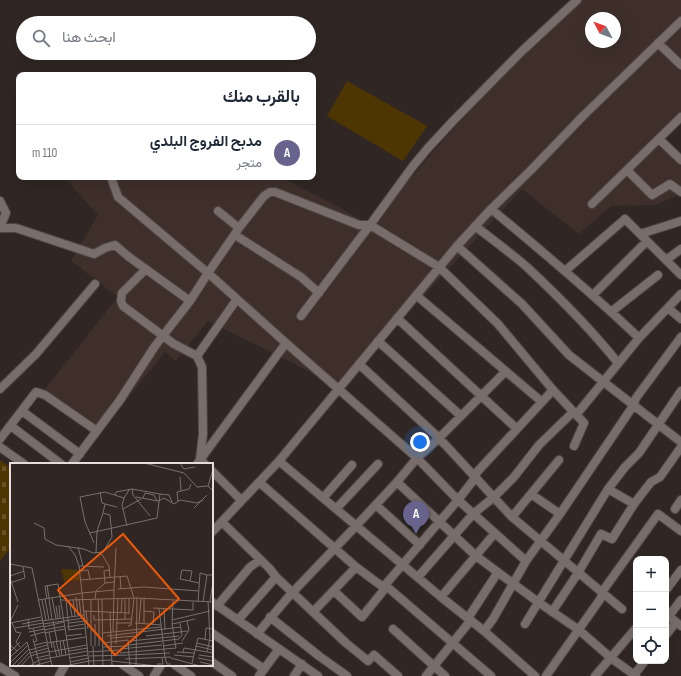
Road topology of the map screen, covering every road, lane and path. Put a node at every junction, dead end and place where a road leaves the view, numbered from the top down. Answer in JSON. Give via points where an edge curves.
{"nodes":[{"id":1,"x":577,"y":0,"type":"edge"},
{"id":2,"x":681,"y":21,"type":"edge"},
{"id":3,"x":658,"y":43,"type":"junction"},
{"id":4,"x":681,"y":65,"type":"edge"},
{"id":5,"x":681,"y":117,"type":"edge"},
{"id":6,"x":659,"y":139,"type":"junction"},
{"id":7,"x":681,"y":160,"type":"edge"},
{"id":8,"x":627,"y":170,"type":"junction"},
{"id":9,"x":112,"y":180,"type":"edge"},
{"id":10,"x":681,"y":192,"type":"edge"},
{"id":11,"x":0,"y":201,"type":"edge"},
{"id":12,"x":592,"y":204,"type":"dead end"},
{"id":13,"x":491,"y":209,"type":"junction"},
{"id":14,"x":218,"y":211,"type":"dead end"},
{"id":15,"x":681,"y":221,"type":"edge"},
{"id":16,"x":370,"y":225,"type":"junction"},
{"id":17,"x":475,"y":226,"type":"junction"},
{"id":18,"x":0,"y":228,"type":"edge"},
{"id":19,"x":237,"y":231,"type":"junction"},
{"id":20,"x":640,"y":234,"type":"junction"},
{"id":21,"x":647,"y":241,"type":"junction"},
{"id":22,"x":457,"y":246,"type":"junction"},
{"id":23,"x":681,"y":249,"type":"edge"},
{"id":24,"x":666,"y":260,"type":"junction"},
{"id":25,"x":439,"y":267,"type":"junction"},
{"id":26,"x":146,"y":269,"type":"junction"},
{"id":27,"x":565,"y":271,"type":"junction"},
{"id":28,"x":208,"y":272,"type":"junction"},
{"id":29,"x":658,"y":275,"type":"dead end"},
{"id":30,"x":681,"y":275,"type":"edge"},
{"id":31,"x":95,"y":284,"type":"dead end"},
{"id":32,"x":319,"y":293,"type":"junction"},
{"id":33,"x":681,"y":294,"type":"edge"},
{"id":34,"x":416,"y":295,"type":"junction"},
{"id":35,"x":593,"y":295,"type":"junction"},
{"id":36,"x":238,"y":299,"type":"junction"},
{"id":37,"x":190,"y":301,"type":"junction"},
{"id":38,"x":668,"y":308,"type":"junction"},
{"id":39,"x":612,"y":312,"type":"junction"},
{"id":40,"x":302,"y":316,"type":"dead end"},
{"id":41,"x":396,"y":318,"type":"junction"},
{"id":42,"x":681,"y":319,"type":"edge"},
{"id":43,"x":163,"y":336,"type":"junction"},
{"id":44,"x":681,"y":336,"type":"edge"},
{"id":45,"x":639,"y":338,"type":"junction"},
{"id":46,"x":378,"y":341,"type":"junction"},
{"id":47,"x":286,"y":343,"type":"junction"},
{"id":48,"x":197,"y":356,"type":"junction"},
{"id":49,"x":618,"y":363,"type":"junction"},
{"id":50,"x":359,"y":364,"type":"junction"},
{"id":51,"x":505,"y":372,"type":"junction"},
{"id":52,"x":603,"y":381,"type":"junction"},
{"id":53,"x":0,"y":389,"type":"edge"},
{"id":54,"x":338,"y":389,"type":"junction"},
{"id":55,"x":553,"y":390,"type":"junction"},
{"id":56,"x":681,"y":391,"type":"edge"},
{"id":57,"x":481,"y":396,"type":"junction"},
{"id":58,"x":542,"y":402,"type":"junction"},
{"id":59,"x":634,"y":404,"type":"junction"},
{"id":60,"x":22,"y":411,"type":"junction"},
{"id":61,"x":575,"y":413,"type":"junction"},
{"id":62,"x":461,"y":416,"type":"junction"},
{"id":63,"x":659,"y":424,"type":"junction"},
{"id":64,"x":11,"y":426,"type":"junction"},
{"id":65,"x":517,"y":429,"type":"junction"},
{"id":66,"x":97,"y":430,"type":"junction"},
{"id":67,"x":439,"y":438,"type":"junction"},
{"id":68,"x":0,"y":439,"type":"edge"},
{"id":69,"x":681,"y":442,"type":"edge"},
{"id":70,"x":574,"y":446,"type":"dead end"},
{"id":71,"x":0,"y":447,"type":"edge"},
{"id":72,"x":681,"y":447,"type":"edge"},
{"id":73,"x":80,"y":454,"type":"junction"},
{"id":74,"x":417,"y":458,"type":"junction"},
{"id":75,"x":279,"y":460,"type":"junction"},
{"id":76,"x":559,"y":460,"type":"dead end"},
{"id":77,"x":201,"y":462,"type":"edge"},
{"id":78,"x":23,"y":463,"type":"edge"},
{"id":79,"x":59,"y":463,"type":"edge"},
{"id":80,"x":73,"y":463,"type":"edge"},
{"id":81,"x":378,"y":464,"type":"dead end"},
{"id":82,"x":352,"y":465,"type":"dead end"},
{"id":83,"x":213,"y":472,"type":"edge"},
{"id":84,"x":475,"y":478,"type":"junction"},
{"id":85,"x":259,"y":482,"type":"junction"},
{"id":86,"x":397,"y":482,"type":"junction"},
{"id":87,"x":608,"y":489,"type":"junction"},
{"id":88,"x":531,"y":494,"type":"junction"},
{"id":89,"x":494,"y":497,"type":"junction"},
{"id":90,"x":323,"y":498,"type":"junction"},
{"id":91,"x":241,"y":500,"type":"junction"},
{"id":92,"x":458,"y":500,"type":"junction"},
{"id":93,"x":681,"y":500,"type":"edge"},
{"id":94,"x":634,"y":504,"type":"junction"},
{"id":95,"x":376,"y":505,"type":"junction"},
{"id":96,"x":336,"y":509,"type":"junction"},
{"id":97,"x":675,"y":509,"type":"dead end"},
{"id":98,"x":473,"y":514,"type":"junction"},
{"id":99,"x":560,"y":514,"type":"junction"},
{"id":100,"x":512,"y":517,"type":"junction"},
{"id":101,"x":222,"y":522,"type":"junction"},
{"id":102,"x":439,"y":522,"type":"junction"},
{"id":103,"x":356,"y":526,"type":"junction"},
{"id":104,"x":213,"y":531,"type":"edge"},
{"id":105,"x":681,"y":531,"type":"edge"},
{"id":106,"x":495,"y":533,"type":"junction"},
{"id":107,"x":454,"y":535,"type":"junction"},
{"id":108,"x":540,"y":541,"type":"junction"},
{"id":109,"x":420,"y":545,"type":"junction"},
{"id":110,"x":336,"y":548,"type":"junction"},
{"id":111,"x":476,"y":556,"type":"junction"},
{"id":112,"x":260,"y":560,"type":"junction"},
{"id":113,"x":526,"y":561,"type":"junction"},
{"id":114,"x":564,"y":561,"type":"junction"},
{"id":115,"x":402,"y":565,"type":"junction"},
{"id":116,"x":356,"y":567,"type":"junction"},
{"id":117,"x":681,"y":570,"type":"edge"},
{"id":118,"x":498,"y":572,"type":"junction"},
{"id":119,"x":578,"y":573,"type":"junction"},
{"id":120,"x":276,"y":577,"type":"junction"},
{"id":121,"x":418,"y":577,"type":"junction"},
{"id":122,"x":513,"y":583,"type":"junction"},
{"id":123,"x":384,"y":586,"type":"junction"},
{"id":124,"x":669,"y":586,"type":"edge"},
{"id":125,"x":334,"y":591,"type":"junction"},
{"id":126,"x":293,"y":592,"type":"junction"},
{"id":127,"x":602,"y":592,"type":"junction"},
{"id":128,"x":441,"y":597,"type":"junction"},
{"id":129,"x":681,"y":600,"type":"edge"},
{"id":130,"x":538,"y":602,"type":"junction"},
{"id":131,"x":215,"y":604,"type":"edge"},
{"id":132,"x":622,"y":609,"type":"dead end"},
{"id":133,"x":313,"y":612,"type":"junction"},
{"id":134,"x":552,"y":612,"type":"junction"},
{"id":135,"x":669,"y":613,"type":"edge"},
{"id":136,"x":270,"y":617,"type":"junction"},
{"id":137,"x":669,"y":617,"type":"edge"},
{"id":138,"x":469,"y":619,"type":"junction"},
{"id":139,"x":238,"y":620,"type":"junction"},
{"id":140,"x":525,"y":624,"type":"dead end"},
{"id":141,"x":678,"y":624,"type":"edge"},
{"id":142,"x":393,"y":629,"type":"dead end"},
{"id":143,"x":579,"y":630,"type":"junction"},
{"id":144,"x":484,"y":631,"type":"junction"},
{"id":145,"x":633,"y":632,"type":"edge"},
{"id":146,"x":669,"y":632,"type":"edge"},
{"id":147,"x":213,"y":634,"type":"edge"},
{"id":148,"x":257,"y":634,"type":"junction"},
{"id":149,"x":453,"y":642,"type":"junction"},
{"id":150,"x":279,"y":649,"type":"junction"},
{"id":151,"x":611,"y":658,"type":"junction"},
{"id":152,"x":213,"y":663,"type":"edge"},
{"id":153,"x":302,"y":664,"type":"junction"},
{"id":154,"x":643,"y":664,"type":"edge"},
{"id":155,"x":64,"y":666,"type":"edge"},
{"id":156,"x":124,"y":666,"type":"edge"},
{"id":157,"x":161,"y":666,"type":"edge"},
{"id":158,"x":176,"y":666,"type":"edge"},
{"id":159,"x":434,"y":666,"type":"junction"},
{"id":160,"x":0,"y":667,"type":"edge"},
{"id":161,"x":261,"y":672,"type":"edge"},
{"id":162,"x":15,"y":676,"type":"edge"},
{"id":163,"x":59,"y":676,"type":"edge"},
{"id":164,"x":139,"y":676,"type":"edge"},
{"id":165,"x":154,"y":676,"type":"edge"},
{"id":166,"x":191,"y":676,"type":"edge"},
{"id":167,"x":232,"y":676,"type":"edge"},
{"id":168,"x":294,"y":676,"type":"edge"},
{"id":169,"x":318,"y":676,"type":"edge"},
{"id":170,"x":347,"y":676,"type":"edge"},
{"id":171,"x":398,"y":676,"type":"edge"},
{"id":172,"x":426,"y":676,"type":"edge"},
{"id":173,"x":445,"y":676,"type":"edge"},
{"id":174,"x":491,"y":676,"type":"edge"},
{"id":175,"x":535,"y":676,"type":"edge"},
{"id":176,"x":546,"y":676,"type":"edge"},
{"id":177,"x":596,"y":676,"type":"edge"},
{"id":178,"x":635,"y":676,"type":"edge"}],
"edges":[{"from":1,"to":16,"type":"street","via":[[448,126],[413,166]]},
{"from":2,"to":3,"type":"street"},
{"from":3,"to":4,"type":"street"},
{"from":3,"to":13,"type":"street"},
{"from":5,"to":6,"type":"street"},
{"from":6,"to":7,"type":"street"},
{"from":6,"to":8,"type":"street"},
{"from":8,"to":10,"type":"street","via":[[652,195],[670,184]]},
{"from":8,"to":12,"type":"street"},
{"from":9,"to":28,"type":"street","via":[[118,197]]},
{"from":11,"to":18,"type":"street","via":[[6,213]]},
{"from":13,"to":17,"type":"street"},
{"from":13,"to":27,"type":"street"},
{"from":14,"to":19,"type":"street"},
{"from":15,"to":20,"type":"street"},
{"from":16,"to":19,"type":"street","via":[[359,225],[276,192],[270,192],[261,199]]},
{"from":16,"to":25,"type":"street"},
{"from":16,"to":32,"type":"street"},
{"from":17,"to":22,"type":"street"},
{"from":17,"to":49,"type":"street","via":[[527,267],[559,297],[602,342]]},
{"from":18,"to":26,"type":"street","via":[[16,228],[94,254],[115,245]]},
{"from":19,"to":28,"type":"street"},
{"from":19,"to":32,"type":"street"},
{"from":20,"to":21,"type":"street"},
{"from":20,"to":27,"type":"street","via":[[625,219]]},
{"from":21,"to":24,"type":"street"},
{"from":21,"to":35,"type":"street"},
{"from":22,"to":25,"type":"street"},
{"from":22,"to":52,"type":"street","via":[[522,304],[569,355]]},
{"from":23,"to":24,"type":"street"},
{"from":24,"to":30,"type":"street"},
{"from":25,"to":34,"type":"street"},
{"from":25,"to":55,"type":"street","via":[[498,324]]},
{"from":26,"to":37,"type":"street"},
{"from":26,"to":43,"type":"street","via":[[122,294],[121,301],[123,306]]},
{"from":27,"to":35,"type":"street"},
{"from":28,"to":36,"type":"street"},
{"from":28,"to":37,"type":"street"},
{"from":29,"to":39,"type":"street"},
{"from":31,"to":53,"type":"street","via":[[36,354]]},
{"from":32,"to":40,"type":"street"},
{"from":33,"to":38,"type":"street"},
{"from":34,"to":41,"type":"street"},
{"from":34,"to":51,"type":"street"},
{"from":35,"to":39,"type":"street"},
{"from":36,"to":47,"type":"street"},
{"from":36,"to":48,"type":"street"},
{"from":37,"to":43,"type":"street"},
{"from":38,"to":42,"type":"street"},
{"from":38,"to":45,"type":"street"},
{"from":39,"to":45,"type":"street"},
{"from":41,"to":46,"type":"street"},
{"from":41,"to":57,"type":"street"},
{"from":43,"to":48,"type":"street"},
{"from":43,"to":66,"type":"street"},
{"from":44,"to":59,"type":"street"},
{"from":45,"to":49,"type":"street"},
{"from":46,"to":50,"type":"street"},
{"from":46,"to":62,"type":"street"},
{"from":47,"to":54,"type":"street"},
{"from":47,"to":77,"type":"street"},
{"from":48,"to":77,"type":"street","via":[[202,368]]},
{"from":49,"to":52,"type":"street"},
{"from":50,"to":54,"type":"street"},
{"from":50,"to":67,"type":"street"},
{"from":51,"to":57,"type":"street"},
{"from":51,"to":58,"type":"street"},
{"from":52,"to":59,"type":"street"},
{"from":52,"to":61,"type":"street"},
{"from":54,"to":74,"type":"street"},
{"from":54,"to":75,"type":"street"},
{"from":55,"to":58,"type":"street"},
{"from":55,"to":61,"type":"street"},
{"from":56,"to":63,"type":"street"},
{"from":57,"to":62,"type":"street"},
{"from":57,"to":65,"type":"street"},
{"from":58,"to":65,"type":"street"},
{"from":59,"to":63,"type":"street"},
{"from":59,"to":99,"type":"street"},
{"from":60,"to":64,"type":"street"},
{"from":60,"to":66,"type":"street","via":[[36,392],[45,395]]},
{"from":60,"to":73,"type":"street"},
{"from":61,"to":70,"type":"street","via":[[584,424]]},
{"from":61,"to":89,"type":"street","via":[[539,445],[514,477]]},
{"from":62,"to":67,"type":"street"},
{"from":63,"to":69,"type":"street"},
{"from":63,"to":87,"type":"street","via":[[639,453]]},
{"from":64,"to":68,"type":"street"},
{"from":64,"to":79,"type":"street"},
{"from":65,"to":84,"type":"street","via":[[477,472]]},
{"from":66,"to":73,"type":"street"},
{"from":67,"to":74,"type":"street"},
{"from":67,"to":84,"type":"street"},
{"from":71,"to":78,"type":"street"},
{"from":72,"to":94,"type":"street","via":[[660,477],[651,482]]},
{"from":73,"to":80,"type":"street"},
{"from":74,"to":86,"type":"street"},
{"from":74,"to":92,"type":"street"},
{"from":75,"to":85,"type":"street"},
{"from":75,"to":90,"type":"street"},
{"from":76,"to":88,"type":"street"},
{"from":81,"to":96,"type":"street"},
{"from":82,"to":90,"type":"street"},
{"from":83,"to":91,"type":"street"},
{"from":84,"to":89,"type":"street"},
{"from":84,"to":92,"type":"street"},
{"from":85,"to":91,"type":"street"},
{"from":85,"to":110,"type":"street"},
{"from":86,"to":95,"type":"street"},
{"from":86,"to":102,"type":"street"},
{"from":87,"to":94,"type":"street"},
{"from":87,"to":114,"type":"street"},
{"from":88,"to":99,"type":"street"},
{"from":88,"to":100,"type":"street"},
{"from":89,"to":98,"type":"street"},
{"from":89,"to":100,"type":"street"},
{"from":90,"to":96,"type":"street"},
{"from":91,"to":101,"type":"street"},
{"from":92,"to":98,"type":"street"},
{"from":92,"to":102,"type":"street"},
{"from":93,"to":97,"type":"street"},
{"from":94,"to":119,"type":"street","via":[[612,539],[601,534]]},
{"from":95,"to":103,"type":"street"},
{"from":95,"to":109,"type":"street"},
{"from":96,"to":103,"type":"street"},
{"from":98,"to":106,"type":"street"},
{"from":98,"to":107,"type":"street"},
{"from":99,"to":108,"type":"street"},
{"from":100,"to":108,"type":"street"},
{"from":101,"to":104,"type":"street"},
{"from":101,"to":112,"type":"street"},
{"from":102,"to":107,"type":"street"},
{"from":102,"to":109,"type":"street"},
{"from":103,"to":110,"type":"street"},
{"from":103,"to":115,"type":"street"},
{"from":105,"to":127,"type":"street","via":[[658,514]]},
{"from":106,"to":111,"type":"street"},
{"from":106,"to":113,"type":"street"},
{"from":107,"to":111,"type":"street"},
{"from":107,"to":121,"type":"street"},
{"from":108,"to":113,"type":"street"},
{"from":108,"to":114,"type":"street"},
{"from":109,"to":115,"type":"street"},
{"from":110,"to":116,"type":"street"},
{"from":110,"to":126,"type":"street"},
{"from":111,"to":118,"type":"street"},
{"from":111,"to":128,"type":"street"},
{"from":112,"to":120,"type":"street"},
{"from":112,"to":131,"type":"street"},
{"from":113,"to":122,"type":"street"},
{"from":114,"to":119,"type":"street"},
{"from":114,"to":130,"type":"street"},
{"from":115,"to":121,"type":"street"},
{"from":115,"to":123,"type":"street"},
{"from":116,"to":123,"type":"street"},
{"from":116,"to":125,"type":"street"},
{"from":117,"to":124,"type":"street"},
{"from":118,"to":122,"type":"street"},
{"from":118,"to":138,"type":"street"},
{"from":119,"to":127,"type":"street"},
{"from":119,"to":134,"type":"street"},
{"from":120,"to":126,"type":"street"},
{"from":120,"to":139,"type":"street"},
{"from":121,"to":128,"type":"street"},
{"from":122,"to":130,"type":"street"},
{"from":122,"to":144,"type":"street"},
{"from":123,"to":125,"type":"street","via":[[383,591],[362,617]]},
{"from":123,"to":149,"type":"street"},
{"from":125,"to":133,"type":"street"},
{"from":126,"to":133,"type":"street"},
{"from":126,"to":136,"type":"street"},
{"from":127,"to":132,"type":"street"},
{"from":127,"to":143,"type":"street","via":[[601,598]]},
{"from":128,"to":138,"type":"street"},
{"from":129,"to":135,"type":"street"},
{"from":130,"to":134,"type":"street"},
{"from":130,"to":140,"type":"street"},
{"from":131,"to":139,"type":"street"},
{"from":133,"to":171,"type":"street","via":[[368,661],[374,655]]},
{"from":134,"to":143,"type":"street"},
{"from":136,"to":148,"type":"street"},
{"from":136,"to":170,"type":"street"},
{"from":137,"to":141,"type":"street"},
{"from":138,"to":144,"type":"street"},
{"from":138,"to":149,"type":"street"},
{"from":139,"to":148,"type":"street"},
{"from":141,"to":146,"type":"street"},
{"from":142,"to":159,"type":"street"},
{"from":143,"to":151,"type":"street"},
{"from":143,"to":176,"type":"street"},
{"from":144,"to":175,"type":"street"},
{"from":145,"to":151,"type":"street"},
{"from":147,"to":161,"type":"street"},
{"from":148,"to":150,"type":"street"},
{"from":149,"to":159,"type":"street"},
{"from":149,"to":174,"type":"street"},
{"from":150,"to":153,"type":"street"},
{"from":150,"to":161,"type":"street"},
{"from":151,"to":177,"type":"street"},
{"from":151,"to":178,"type":"street"},
{"from":152,"to":167,"type":"street"},
{"from":153,"to":168,"type":"street"},
{"from":153,"to":169,"type":"street"},
{"from":154,"to":178,"type":"street"},
{"from":155,"to":163,"type":"street"},
{"from":156,"to":164,"type":"street"},
{"from":157,"to":165,"type":"street"},
{"from":158,"to":166,"type":"street"},
{"from":159,"to":172,"type":"street"},
{"from":159,"to":173,"type":"street"},
{"from":160,"to":162,"type":"street"}]}
